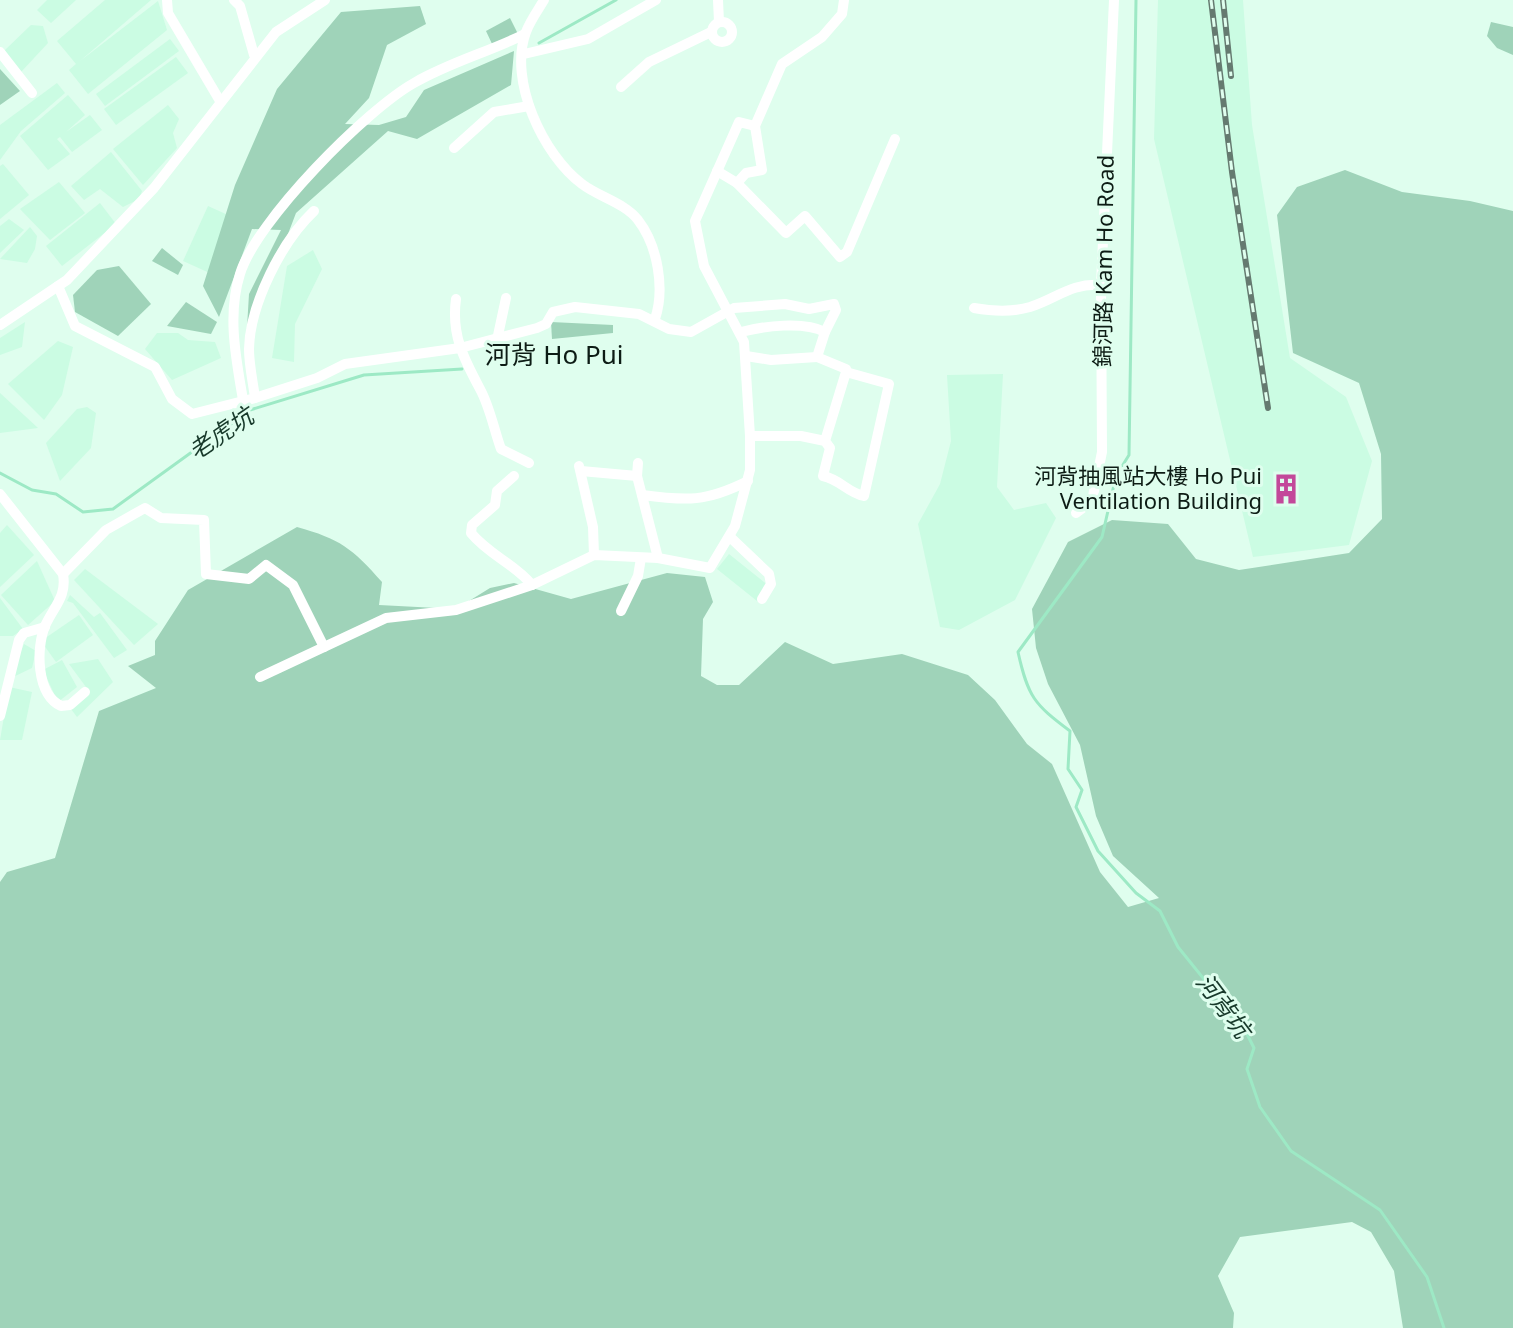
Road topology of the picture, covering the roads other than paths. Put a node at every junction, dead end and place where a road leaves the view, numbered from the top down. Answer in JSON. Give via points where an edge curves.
{"nodes":[{"id":1,"x":167,"y":0,"type":"edge"},
{"id":2,"x":234,"y":0,"type":"edge"},
{"id":3,"x":325,"y":0,"type":"edge"},
{"id":4,"x":544,"y":0,"type":"edge"},
{"id":5,"x":656,"y":0,"type":"edge"},
{"id":6,"x":718,"y":0,"type":"edge"},
{"id":7,"x":844,"y":0,"type":"edge"},
{"id":8,"x":1114,"y":0,"type":"edge"},
{"id":9,"x":719,"y":22,"type":"junction"},
{"id":10,"x":711,"y":32,"type":"junction"},
{"id":11,"x":525,"y":34,"type":"junction"},
{"id":12,"x":0,"y":52,"type":"edge"},
{"id":13,"x":524,"y":54,"type":"junction"},
{"id":14,"x":254,"y":55,"type":"junction"},
{"id":15,"x":621,"y":87,"type":"dead end"},
{"id":16,"x":32,"y":93,"type":"dead end"},
{"id":17,"x":220,"y":101,"type":"junction"},
{"id":18,"x":529,"y":106,"type":"junction"},
{"id":19,"x":755,"y":126,"type":"junction"},
{"id":20,"x":895,"y":139,"type":"dead end"},
{"id":21,"x":454,"y":148,"type":"dead end"},
{"id":22,"x":717,"y":171,"type":"junction"},
{"id":23,"x":737,"y":183,"type":"junction"},
{"id":24,"x":314,"y":211,"type":"dead end"},
{"id":25,"x":1101,"y":285,"type":"junction"},
{"id":26,"x":58,"y":286,"type":"junction"},
{"id":27,"x":506,"y":298,"type":"dead end"},
{"id":28,"x":456,"y":299,"type":"dead end"},
{"id":29,"x":974,"y":308,"type":"dead end"},
{"id":30,"x":725,"y":311,"type":"junction"},
{"id":31,"x":655,"y":319,"type":"junction"},
{"id":32,"x":0,"y":325,"type":"edge"},
{"id":33,"x":741,"y":332,"type":"junction"},
{"id":34,"x":825,"y":332,"type":"junction"},
{"id":35,"x":497,"y":340,"type":"junction"},
{"id":36,"x":460,"y":348,"type":"junction"},
{"id":37,"x":746,"y":356,"type":"junction"},
{"id":38,"x":817,"y":357,"type":"junction"},
{"id":39,"x":846,"y":372,"type":"junction"},
{"id":40,"x":249,"y":399,"type":"junction"},
{"id":41,"x":750,"y":436,"type":"junction"},
{"id":42,"x":825,"y":441,"type":"junction"},
{"id":43,"x":529,"y":463,"type":"dead end"},
{"id":44,"x":638,"y":463,"type":"dead end"},
{"id":45,"x":514,"y":476,"type":"dead end"},
{"id":46,"x":637,"y":476,"type":"junction"},
{"id":47,"x":748,"y":481,"type":"junction"},
{"id":48,"x":0,"y":494,"type":"edge"},
{"id":49,"x":642,"y":495,"type":"junction"},
{"id":50,"x":1076,"y":513,"type":"dead end"},
{"id":51,"x":730,"y":537,"type":"junction"},
{"id":52,"x":594,"y":555,"type":"junction"},
{"id":53,"x":641,"y":558,"type":"junction"},
{"id":54,"x":658,"y":558,"type":"junction"},
{"id":55,"x":63,"y":574,"type":"junction"},
{"id":56,"x":532,"y":585,"type":"junction"},
{"id":57,"x":762,"y":599,"type":"dead end"},
{"id":58,"x":621,"y":611,"type":"dead end"},
{"id":59,"x":45,"y":627,"type":"junction"},
{"id":60,"x":324,"y":647,"type":"junction"},
{"id":61,"x":260,"y":677,"type":"dead end"},
{"id":62,"x":85,"y":692,"type":"dead end"},
{"id":63,"x":0,"y":716,"type":"edge"}],
"edges":[{"from":1,"to":17,"type":"street","via":[[168,13]]},
{"from":2,"to":14,"type":"street"},
{"from":3,"to":14,"type":"street","via":[[280,28]]},
{"from":4,"to":11,"type":"street"},
{"from":5,"to":13,"type":"street","via":[[588,39]]},
{"from":6,"to":9,"type":"street"},
{"from":7,"to":19,"type":"street","via":[[842,14],[822,37],[782,64]]},
{"from":8,"to":25,"type":"street","name":"錦河路 Kam Ho Road"},
{"from":9,"to":10,"type":"street"},
{"from":9,"to":10,"type":"street","via":[[731,26],[731,38],[719,43]]},
{"from":10,"to":15,"type":"street","via":[[649,62]]},
{"from":11,"to":13,"type":"street"},
{"from":11,"to":40,"type":"street","via":[[411,84],[333,153],[253,243],[233,309]]},
{"from":12,"to":16,"type":"street"},
{"from":13,"to":18,"type":"street","via":[[523,87]]},
{"from":14,"to":17,"type":"street"},
{"from":17,"to":26,"type":"street","via":[[154,188]]},
{"from":18,"to":21,"type":"street","via":[[494,112]]},
{"from":18,"to":31,"type":"street","via":[[565,170],[639,221],[659,271]]},
{"from":19,"to":22,"type":"street","via":[[739,122]]},
{"from":19,"to":23,"type":"street","via":[[762,170],[746,173]]},
{"from":20,"to":23,"type":"street","via":[[847,252],[840,257],[805,216],[786,233]]},
{"from":22,"to":23,"type":"street"},
{"from":22,"to":30,"type":"street","via":[[697,214],[695,234]]},
{"from":24,"to":40,"type":"street","via":[[292,233],[260,303],[249,348]]},
{"from":25,"to":29,"type":"street","via":[[1080,284],[1028,308]]},
{"from":25,"to":50,"type":"street","name":"錦河路 Kam Ho Road","via":[[1100,472],[1092,501]]},
{"from":26,"to":32,"type":"street"},
{"from":26,"to":40,"type":"street","via":[[75,326],[155,367],[172,399],[192,414]]},
{"from":27,"to":35,"type":"street"},
{"from":28,"to":36,"type":"street","via":[[453,323]]},
{"from":30,"to":31,"type":"street","via":[[696,332],[669,329]]},
{"from":30,"to":33,"type":"street"},
{"from":30,"to":34,"type":"street","via":[[834,304]]},
{"from":31,"to":35,"type":"street","via":[[565,307],[553,312],[542,327]]},
{"from":33,"to":34,"type":"street","via":[[814,327]]},
{"from":33,"to":37,"type":"street"},
{"from":34,"to":38,"type":"street"},
{"from":35,"to":36,"type":"street"},
{"from":36,"to":40,"type":"street","via":[[345,364]]},
{"from":36,"to":43,"type":"street","via":[[501,449]]},
{"from":37,"to":38,"type":"street"},
{"from":37,"to":41,"type":"street"},
{"from":38,"to":39,"type":"street"},
{"from":39,"to":42,"type":"street"},
{"from":39,"to":42,"type":"street","via":[[889,384],[864,496],[852,493],[840,479],[823,476],[830,448]]},
{"from":41,"to":42,"type":"street"},
{"from":41,"to":47,"type":"street"},
{"from":44,"to":46,"type":"street"},
{"from":45,"to":56,"type":"street","via":[[497,491],[495,505],[472,525],[471,533],[487,552]]},
{"from":46,"to":49,"type":"street"},
{"from":46,"to":52,"type":"street","via":[[580,468]]},
{"from":47,"to":49,"type":"street","via":[[694,501]]},
{"from":47,"to":51,"type":"street"},
{"from":48,"to":55,"type":"street"},
{"from":49,"to":54,"type":"street"},
{"from":51,"to":54,"type":"street","via":[[710,568]]},
{"from":51,"to":57,"type":"street","via":[[769,574],[771,584]]},
{"from":52,"to":53,"type":"street"},
{"from":52,"to":56,"type":"street"},
{"from":53,"to":54,"type":"street"},
{"from":53,"to":58,"type":"street"},
{"from":55,"to":59,"type":"street","via":[[62,599]]},
{"from":55,"to":60,"type":"street","via":[[106,530],[145,508],[161,518],[204,520],[206,574],[249,579],[266,565],[293,585]]},
{"from":56,"to":60,"type":"street","via":[[456,610],[386,618]]},
{"from":59,"to":62,"type":"street","via":[[45,688],[61,706]]},
{"from":59,"to":63,"type":"street","via":[[24,633],[19,640]]},
{"from":60,"to":61,"type":"street"}]}
